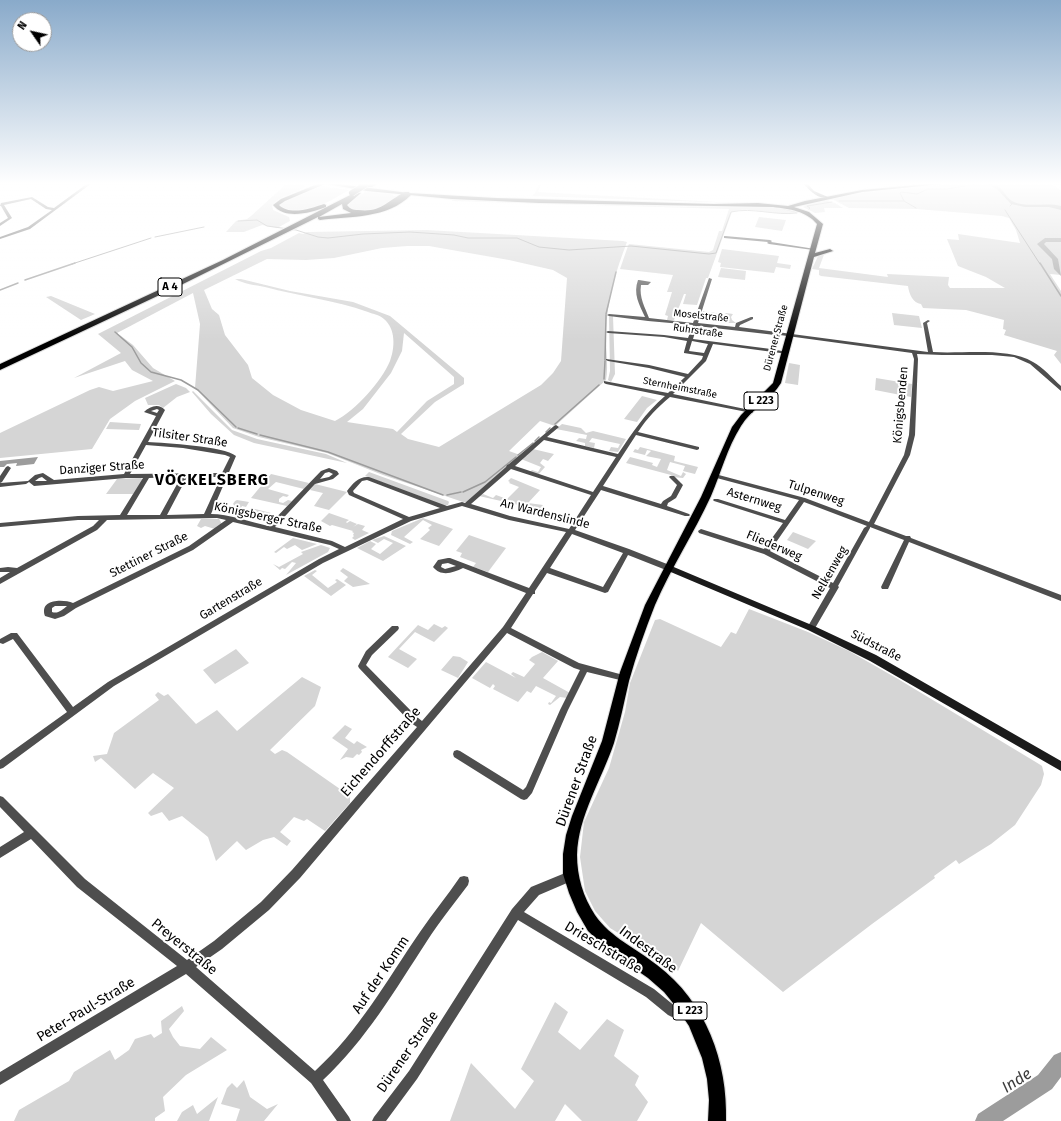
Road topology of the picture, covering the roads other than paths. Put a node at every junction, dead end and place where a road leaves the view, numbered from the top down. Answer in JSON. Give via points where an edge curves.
{"nodes":[{"id":1,"x":270,"y":235,"type":"edge"},
{"id":2,"x":817,"y":235,"type":"edge"},
{"id":3,"x":725,"y":237,"type":"dead end"},
{"id":4,"x":813,"y":249,"type":"junction"},
{"id":5,"x":830,"y":251,"type":"dead end"},
{"id":6,"x":811,"y":256,"type":"junction"},
{"id":7,"x":710,"y":279,"type":"dead end"},
{"id":8,"x":638,"y":284,"type":"dead end"},
{"id":9,"x":609,"y":315,"type":"dead end"},
{"id":10,"x":751,"y":318,"type":"dead end"},
{"id":11,"x":648,"y":320,"type":"junction"},
{"id":12,"x":928,"y":321,"type":"dead end"},
{"id":13,"x":86,"y":324,"type":"junction"},
{"id":14,"x":696,"y":324,"type":"junction"},
{"id":15,"x":736,"y":329,"type":"junction"},
{"id":16,"x":608,"y":332,"type":"dead end"},
{"id":17,"x":778,"y":334,"type":"junction"},
{"id":18,"x":791,"y":335,"type":"junction"},
{"id":19,"x":691,"y":340,"type":"junction"},
{"id":20,"x":711,"y":342,"type":"junction"},
{"id":21,"x":773,"y":351,"type":"junction"},
{"id":22,"x":914,"y":352,"type":"junction"},
{"id":23,"x":786,"y":353,"type":"junction"},
{"id":24,"x":931,"y":353,"type":"junction"},
{"id":25,"x":706,"y":355,"type":"junction"},
{"id":26,"x":608,"y":360,"type":"dead end"},
{"id":27,"x":0,"y":362,"type":"edge"},
{"id":28,"x":0,"y":367,"type":"edge"},
{"id":29,"x":689,"y":376,"type":"junction"},
{"id":30,"x":606,"y":382,"type":"dead end"},
{"id":31,"x":1061,"y":389,"type":"edge"},
{"id":32,"x":669,"y":395,"type":"junction"},
{"id":33,"x":750,"y":412,"type":"junction"},
{"id":34,"x":159,"y":415,"type":"dead end"},
{"id":35,"x":556,"y":426,"type":"dead end"},
{"id":36,"x":636,"y":433,"type":"junction"},
{"id":37,"x":542,"y":438,"type":"junction"},
{"id":38,"x":144,"y":443,"type":"junction"},
{"id":39,"x":697,"y":448,"type":"dead end"},
{"id":40,"x":620,"y":456,"type":"junction"},
{"id":41,"x":510,"y":466,"type":"junction"},
{"id":42,"x":8,"y":468,"type":"dead end"},
{"id":43,"x":148,"y":475,"type":"junction"},
{"id":44,"x":185,"y":475,"type":"junction"},
{"id":45,"x":225,"y":475,"type":"junction"},
{"id":46,"x":126,"y":476,"type":"junction"},
{"id":47,"x":715,"y":476,"type":"junction"},
{"id":48,"x":672,"y":477,"type":"dead end"},
{"id":49,"x":0,"y":481,"type":"edge"},
{"id":50,"x":26,"y":482,"type":"dead end"},
{"id":51,"x":52,"y":482,"type":"dead end"},
{"id":52,"x":313,"y":482,"type":"dead end"},
{"id":53,"x":0,"y":485,"type":"edge"},
{"id":54,"x":599,"y":487,"type":"junction"},
{"id":55,"x":594,"y":494,"type":"junction"},
{"id":56,"x":803,"y":499,"type":"junction"},
{"id":57,"x":716,"y":500,"type":"dead end"},
{"id":58,"x":458,"y":504,"type":"joint"},
{"id":59,"x":466,"y":505,"type":"junction"},
{"id":60,"x":663,"y":507,"type":"junction"},
{"id":61,"x":446,"y":508,"type":"junction"},
{"id":62,"x":123,"y":516,"type":"junction"},
{"id":63,"x":163,"y":516,"type":"junction"},
{"id":64,"x":207,"y":516,"type":"junction"},
{"id":65,"x":691,"y":516,"type":"junction"},
{"id":66,"x":106,"y":517,"type":"junction"},
{"id":67,"x":233,"y":519,"type":"junction"},
{"id":68,"x":409,"y":519,"type":"junction"},
{"id":69,"x":786,"y":522,"type":"junction"},
{"id":70,"x":2,"y":525,"type":"edge"},
{"id":71,"x":869,"y":526,"type":"junction"},
{"id":72,"x":270,"y":527,"type":"junction"},
{"id":73,"x":571,"y":530,"type":"junction"},
{"id":74,"x":701,"y":531,"type":"dead end"},
{"id":75,"x":0,"y":532,"type":"edge"},
{"id":76,"x":908,"y":538,"type":"junction"},
{"id":77,"x":344,"y":549,"type":"junction"},
{"id":78,"x":627,"y":551,"type":"junction"},
{"id":79,"x":766,"y":552,"type":"junction"},
{"id":80,"x":461,"y":566,"type":"dead end"},
{"id":81,"x":669,"y":568,"type":"junction"},
{"id":82,"x":0,"y":570,"type":"edge"},
{"id":83,"x":547,"y":570,"type":"junction"},
{"id":84,"x":18,"y":571,"type":"junction"},
{"id":85,"x":0,"y":581,"type":"edge"},
{"id":86,"x":836,"y":586,"type":"junction"},
{"id":87,"x":885,"y":587,"type":"dead end"},
{"id":88,"x":532,"y":592,"type":"junction"},
{"id":89,"x":1061,"y":598,"type":"edge"},
{"id":90,"x":73,"y":606,"type":"dead end"},
{"id":91,"x":395,"y":628,"type":"dead end"},
{"id":92,"x":811,"y":628,"type":"junction"},
{"id":93,"x":506,"y":629,"type":"junction"},
{"id":94,"x":3,"y":641,"type":"dead end"},
{"id":95,"x":584,"y":669,"type":"junction"},
{"id":96,"x":624,"y":678,"type":"junction"},
{"id":97,"x":72,"y":712,"type":"junction"},
{"id":98,"x":423,"y":726,"type":"junction"},
{"id":99,"x":457,"y":754,"type":"dead end"},
{"id":100,"x":1060,"y":764,"type":"edge"},
{"id":101,"x":0,"y":765,"type":"edge"},
{"id":102,"x":0,"y":800,"type":"edge"},
{"id":103,"x":31,"y":833,"type":"junction"},
{"id":104,"x":0,"y":853,"type":"edge"},
{"id":105,"x":570,"y":876,"type":"junction"},
{"id":106,"x":464,"y":881,"type":"dead end"},
{"id":107,"x":516,"y":913,"type":"junction"},
{"id":108,"x":187,"y":967,"type":"junction"},
{"id":109,"x":672,"y":1011,"type":"dead end"},
{"id":110,"x":0,"y":1079,"type":"edge"},
{"id":111,"x":316,"y":1079,"type":"junction"},
{"id":112,"x":345,"y":1121,"type":"edge"},
{"id":113,"x":378,"y":1121,"type":"edge"},
{"id":114,"x":717,"y":1121,"type":"edge"}],
"edges":[{"from":1,"to":13,"type":"highway","number":"A 4"},
{"from":2,"to":4,"type":"main road","name":"Dürener Straße","number":"L 223"},
{"from":3,"to":4,"type":"street","via":[[768,245],[769,243]]},
{"from":4,"to":6,"type":"main road","name":"Dürener Straße","number":"L 223"},
{"from":5,"to":6,"type":"main road"},
{"from":6,"to":18,"type":"main road","name":"Dürener Straße","number":"L 223"},
{"from":7,"to":14,"type":"street"},
{"from":8,"to":11,"type":"street","via":[[637,298]]},
{"from":9,"to":11,"type":"street","name":"Moselstraße"},
{"from":10,"to":15,"type":"street","via":[[738,324]]},
{"from":11,"to":14,"type":"street","name":"Moselstraße"},
{"from":12,"to":24,"type":"street","via":[[924,323]]},
{"from":13,"to":27,"type":"highway","number":"A 4"},
{"from":13,"to":28,"type":"highway","number":"A 4"},
{"from":14,"to":15,"type":"street","name":"Moselstraße"},
{"from":14,"to":19,"type":"street"},
{"from":15,"to":17,"type":"street","name":"Moselstraße"},
{"from":16,"to":19,"type":"street","name":"Ruhrstraße"},
{"from":17,"to":18,"type":"street","name":"Moselstraße"},
{"from":17,"to":21,"type":"street","name":"Dürener Straße"},
{"from":18,"to":22,"type":"street","name":"Königsbenden"},
{"from":18,"to":23,"type":"main road","name":"Dürener Straße","number":"L 223"},
{"from":19,"to":20,"type":"street","name":"Ruhrstraße"},
{"from":19,"to":25,"type":"street","via":[[686,352]]},
{"from":20,"to":21,"type":"street","name":"Ruhrstraße"},
{"from":20,"to":25,"type":"street","name":"Eichendorffstraße"},
{"from":21,"to":23,"type":"street","name":"Ruhrstraße"},
{"from":22,"to":24,"type":"street","name":"Königsbenden"},
{"from":22,"to":71,"type":"street","name":"Königsbenden","via":[[916,359],[909,449]]},
{"from":23,"to":33,"type":"main road","name":"Dürener Straße","number":"L 223","via":[[774,388]]},
{"from":24,"to":31,"type":"street","name":"Königsbenden","via":[[992,354],[1023,358],[1032,362]]},
{"from":25,"to":29,"type":"street","name":"Eichendorffstraße"},
{"from":26,"to":29,"type":"street","via":[[634,362]]},
{"from":29,"to":32,"type":"street","name":"Eichendorffstraße"},
{"from":30,"to":32,"type":"street","name":"Sternheimstraße"},
{"from":32,"to":33,"type":"street","name":"Sternheimstraße"},
{"from":32,"to":36,"type":"street","name":"Eichendorffstraße","via":[[650,413]]},
{"from":33,"to":47,"type":"main road","name":"Dürener Straße","number":"L 223","via":[[736,427]]},
{"from":34,"to":38,"type":"street"},
{"from":35,"to":37,"type":"street"},
{"from":36,"to":39,"type":"street"},
{"from":36,"to":40,"type":"street","name":"Eichendorffstraße"},
{"from":37,"to":40,"type":"street"},
{"from":37,"to":41,"type":"street"},
{"from":38,"to":45,"type":"street","name":"Tilsiter Straße","via":[[227,453],[233,456]]},
{"from":38,"to":46,"type":"street"},
{"from":40,"to":54,"type":"street","name":"Eichendorffstraße"},
{"from":41,"to":55,"type":"street"},
{"from":41,"to":59,"type":"street"},
{"from":42,"to":49,"type":"street"},
{"from":43,"to":44,"type":"street","name":"Danziger Straße"},
{"from":43,"to":46,"type":"street","name":"Danziger Straße"},
{"from":43,"to":62,"type":"street"},
{"from":44,"to":45,"type":"street","name":"Danziger Straße"},
{"from":44,"to":63,"type":"street"},
{"from":45,"to":64,"type":"street"},
{"from":46,"to":51,"type":"street","name":"Danziger Straße"},
{"from":47,"to":56,"type":"street","name":"Tulpenweg"},
{"from":47,"to":65,"type":"main road","name":"Dürener Straße","number":"L 223"},
{"from":48,"to":60,"type":"street","via":[[680,485],[674,497],[665,502]]},
{"from":50,"to":53,"type":"street"},
{"from":52,"to":72,"type":"street"},
{"from":54,"to":55,"type":"street","name":"Eichendorffstraße"},
{"from":54,"to":60,"type":"street"},
{"from":55,"to":73,"type":"street","name":"Eichendorffstraße"},
{"from":56,"to":69,"type":"street"},
{"from":56,"to":71,"type":"street","name":"Tulpenweg"},
{"from":57,"to":69,"type":"street","name":"Asternweg"},
{"from":58,"to":59,"type":"street","name":"An Wardenslinde"},
{"from":58,"to":61,"type":"street","name":"Gartenstraße"},
{"from":59,"to":73,"type":"street","name":"An Wardenslinde","via":[[509,518]]},
{"from":60,"to":65,"type":"street"},
{"from":61,"to":68,"type":"street","name":"Gartenstraße"},
{"from":61,"to":68,"type":"street","via":[[367,478],[360,480],[350,491],[351,494]]},
{"from":62,"to":63,"type":"street","name":"Königsberger Straße"},
{"from":62,"to":66,"type":"street","name":"Königsberger Straße"},
{"from":63,"to":64,"type":"street","name":"Königsberger Straße"},
{"from":64,"to":67,"type":"street","name":"Königsberger Straße"},
{"from":65,"to":81,"type":"main road","name":"Dürener Straße","number":"L 223"},
{"from":66,"to":70,"type":"street","name":"Königsberger Straße"},
{"from":66,"to":84,"type":"street","via":[[95,528]]},
{"from":67,"to":72,"type":"street","name":"Königsberger Straße"},
{"from":67,"to":90,"type":"street","name":"Stettiner Straße","via":[[191,548]]},
{"from":68,"to":77,"type":"street","name":"Gartenstraße"},
{"from":69,"to":79,"type":"street"},
{"from":70,"to":75,"type":"street","name":"Königsberger Straße"},
{"from":71,"to":76,"type":"street","name":"Tulpenweg"},
{"from":71,"to":86,"type":"street","name":"Nelkenweg"},
{"from":72,"to":77,"type":"street","name":"Königsberger Straße","via":[[332,543]]},
{"from":73,"to":78,"type":"street","name":"An Wardenslinde"},
{"from":73,"to":83,"type":"street","name":"Eichendorffstraße"},
{"from":74,"to":79,"type":"street","name":"Fliederweg"},
{"from":76,"to":87,"type":"street"},
{"from":76,"to":89,"type":"street","name":"Tulpenweg"},
{"from":77,"to":97,"type":"street","name":"Gartenstraße","via":[[117,681]]},
{"from":78,"to":81,"type":"street","name":"An Wardenslinde"},
{"from":78,"to":83,"type":"street","via":[[605,590]]},
{"from":79,"to":86,"type":"street","name":"Fliederweg"},
{"from":80,"to":88,"type":"street"},
{"from":81,"to":92,"type":"main road","name":"Südstraße"},
{"from":81,"to":96,"type":"main road","name":"Dürener Straße","number":"L 223","via":[[643,624]]},
{"from":82,"to":84,"type":"street"},
{"from":83,"to":88,"type":"street","name":"Eichendorffstraße"},
{"from":84,"to":85,"type":"street"},
{"from":86,"to":92,"type":"street","name":"Nelkenweg"},
{"from":88,"to":93,"type":"street","name":"Eichendorffstraße"},
{"from":91,"to":98,"type":"street","via":[[369,653],[362,666],[414,720]]},
{"from":92,"to":100,"type":"main road","name":"Südstraße","via":[[873,658]]},
{"from":93,"to":95,"type":"street"},
{"from":93,"to":98,"type":"street","name":"Eichendorffstraße"},
{"from":94,"to":97,"type":"street","via":[[14,635]]},
{"from":95,"to":96,"type":"street"},
{"from":95,"to":99,"type":"street","via":[[524,796]]},
{"from":96,"to":105,"type":"main road","name":"Dürener Straße","number":"L 223","via":[[608,744],[576,822]]},
{"from":97,"to":101,"type":"street","name":"Gartenstraße"},
{"from":98,"to":108,"type":"street","name":"Eichendorffstraße","via":[[270,901],[218,945]]},
{"from":102,"to":103,"type":"street","name":"Preyerstraße"},
{"from":103,"to":104,"type":"street"},
{"from":103,"to":108,"type":"street","name":"Preyerstraße","via":[[82,883]]},
{"from":105,"to":107,"type":"street","name":"Dürener Straße","via":[[535,891]]},
{"from":105,"to":114,"type":"main road","name":"Indestraße","number":"L 223","via":[[587,918],[605,939],[668,985],[690,1011],[711,1060],[717,1100]]},
{"from":106,"to":111,"type":"street","name":"Auf der Komm","via":[[360,1032],[331,1066]]},
{"from":107,"to":109,"type":"street","name":"Drieschstraße","via":[[650,993]]},
{"from":107,"to":113,"type":"street","name":"Dürener Straße","via":[[425,1057]]},
{"from":108,"to":110,"type":"street","name":"Peter-Paul-Straße"},
{"from":108,"to":111,"type":"street","name":"Preyerstraße"},
{"from":111,"to":112,"type":"street","name":"Preyerstraße"}]}
